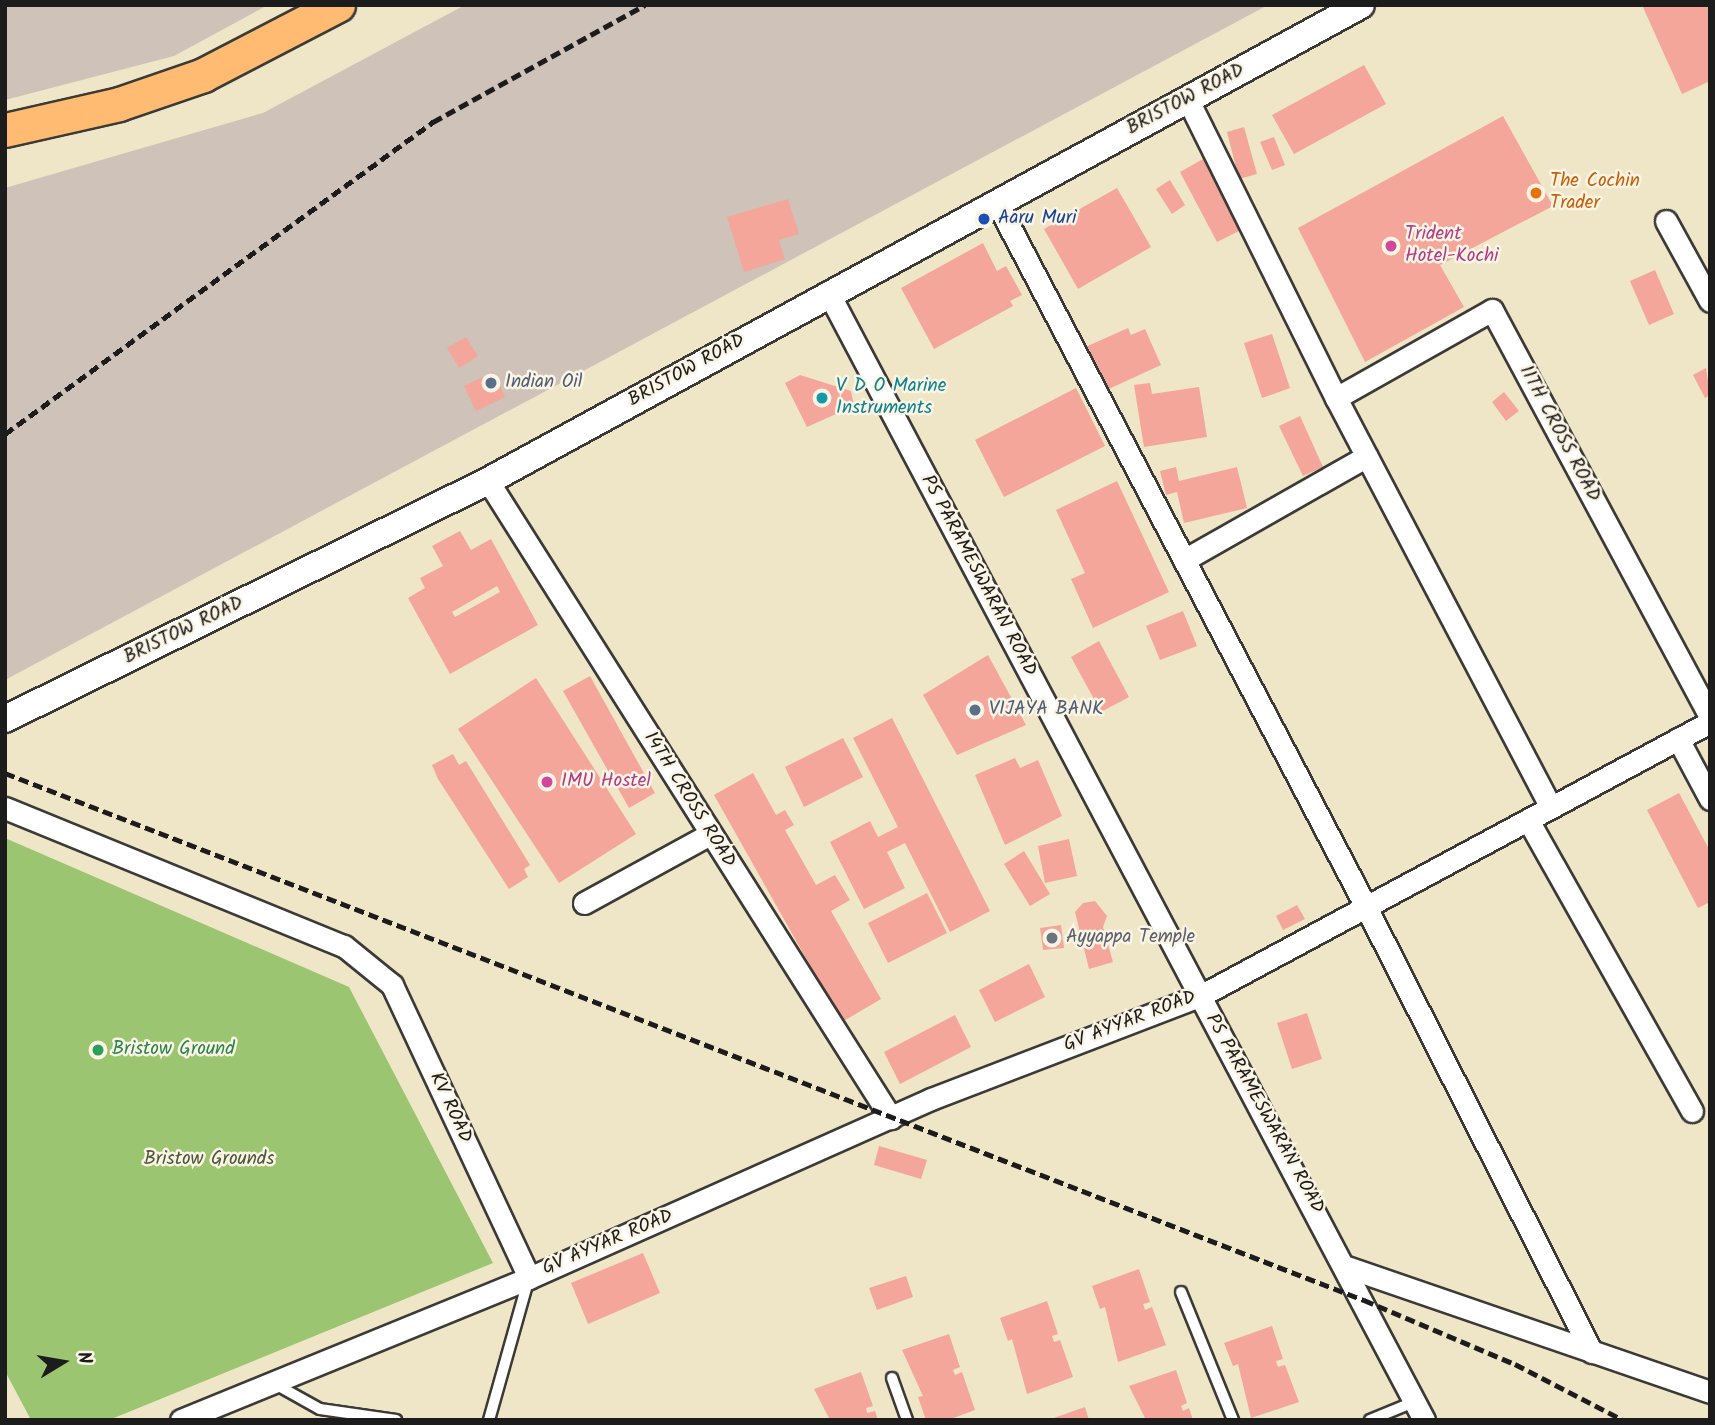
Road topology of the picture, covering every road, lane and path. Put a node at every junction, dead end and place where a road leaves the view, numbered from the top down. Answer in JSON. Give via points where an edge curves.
{"nodes":[{"id":1,"x":338,"y":5,"type":"edge"},
{"id":2,"x":1360,"y":5,"type":"edge"},
{"id":3,"x":1188,"y":100,"type":"junction"},
{"id":4,"x":5,"y":130,"type":"edge"},
{"id":5,"x":996,"y":201,"type":"junction"},
{"id":6,"x":1666,"y":221,"type":"dead end"},
{"id":7,"x":828,"y":292,"type":"junction"},
{"id":8,"x":1710,"y":301,"type":"edge"},
{"id":9,"x":1336,"y":398,"type":"junction"},
{"id":10,"x":1367,"y":456,"type":"junction"},
{"id":11,"x":488,"y":481,"type":"junction"},
{"id":12,"x":1184,"y":560,"type":"junction"},
{"id":13,"x":1710,"y":716,"type":"edge"},
{"id":14,"x":5,"y":719,"type":"edge"},
{"id":15,"x":1710,"y":722,"type":"edge"},
{"id":16,"x":1678,"y":738,"type":"junction"},
{"id":17,"x":1710,"y":799,"type":"edge"},
{"id":18,"x":1551,"y":807,"type":"junction"},
{"id":19,"x":5,"y":808,"type":"edge"},
{"id":20,"x":1528,"y":820,"type":"junction"},
{"id":21,"x":710,"y":834,"type":"junction"},
{"id":22,"x":584,"y":902,"type":"dead end"},
{"id":23,"x":1366,"y":907,"type":"junction"},
{"id":24,"x":1200,"y":996,"type":"junction"},
{"id":25,"x":1692,"y":1111,"type":"dead end"},
{"id":26,"x":891,"y":1118,"type":"junction"},
{"id":27,"x":1347,"y":1267,"type":"junction"},
{"id":28,"x":529,"y":1278,"type":"junction"},
{"id":29,"x":1181,"y":1292,"type":"dead end"},
{"id":30,"x":1592,"y":1352,"type":"junction"},
{"id":31,"x":892,"y":1378,"type":"dead end"},
{"id":32,"x":275,"y":1384,"type":"junction"},
{"id":33,"x":1710,"y":1392,"type":"edge"},
{"id":34,"x":1420,"y":1411,"type":"edge"},
{"id":35,"x":181,"y":1420,"type":"edge"},
{"id":36,"x":396,"y":1420,"type":"edge"},
{"id":37,"x":489,"y":1420,"type":"edge"},
{"id":38,"x":907,"y":1420,"type":"edge"},
{"id":39,"x":1233,"y":1420,"type":"edge"},
{"id":40,"x":1370,"y":1420,"type":"edge"}],
"edges":[{"from":1,"to":4,"type":"highway","via":[[203,75],[119,104]]},
{"from":2,"to":3,"type":"street","name":"BRISTOW ROAD"},
{"from":3,"to":5,"type":"street","name":"BRISTOW ROAD"},
{"from":3,"to":9,"type":"street"},
{"from":5,"to":7,"type":"street","name":"BRISTOW ROAD"},
{"from":5,"to":12,"type":"street"},
{"from":6,"to":8,"type":"street"},
{"from":7,"to":11,"type":"street","name":"BRISTOW ROAD"},
{"from":7,"to":24,"type":"street","name":"PS PARAMESWARAN ROAD"},
{"from":9,"to":10,"type":"street"},
{"from":9,"to":13,"type":"street","name":"11TH CROSS ROAD","via":[[1492,310]]},
{"from":10,"to":12,"type":"street"},
{"from":10,"to":18,"type":"street"},
{"from":11,"to":14,"type":"street","name":"BRISTOW ROAD"},
{"from":11,"to":21,"type":"street","name":"14TH CROSS ROAD"},
{"from":12,"to":23,"type":"street"},
{"from":15,"to":16,"type":"street","name":"GV AYYAR ROAD"},
{"from":16,"to":17,"type":"street"},
{"from":16,"to":18,"type":"street","name":"GV AYYAR ROAD"},
{"from":18,"to":20,"type":"street","name":"GV AYYAR ROAD"},
{"from":19,"to":28,"type":"street","name":"KV ROAD","via":[[344,946],[392,985]]},
{"from":20,"to":23,"type":"street","name":"GV AYYAR ROAD"},
{"from":20,"to":25,"type":"street"},
{"from":21,"to":22,"type":"street"},
{"from":21,"to":26,"type":"street","name":"14TH CROSS ROAD"},
{"from":23,"to":24,"type":"street","name":"GV AYYAR ROAD"},
{"from":23,"to":30,"type":"street"},
{"from":24,"to":26,"type":"street","name":"GV AYYAR ROAD"},
{"from":24,"to":27,"type":"street","name":"PS PARAMESWARAN ROAD"},
{"from":26,"to":28,"type":"street","name":"GV AYYAR ROAD"},
{"from":27,"to":30,"type":"street"},
{"from":27,"to":34,"type":"street","name":"PS PARAMESWARAN ROAD"},
{"from":28,"to":32,"type":"street"},
{"from":28,"to":37,"type":"lane"},
{"from":29,"to":39,"type":"lane"},
{"from":30,"to":33,"type":"street"},
{"from":31,"to":38,"type":"lane"},
{"from":32,"to":35,"type":"street"},
{"from":32,"to":36,"type":"lane","via":[[320,1409]]},
{"from":34,"to":40,"type":"lane"}]}
